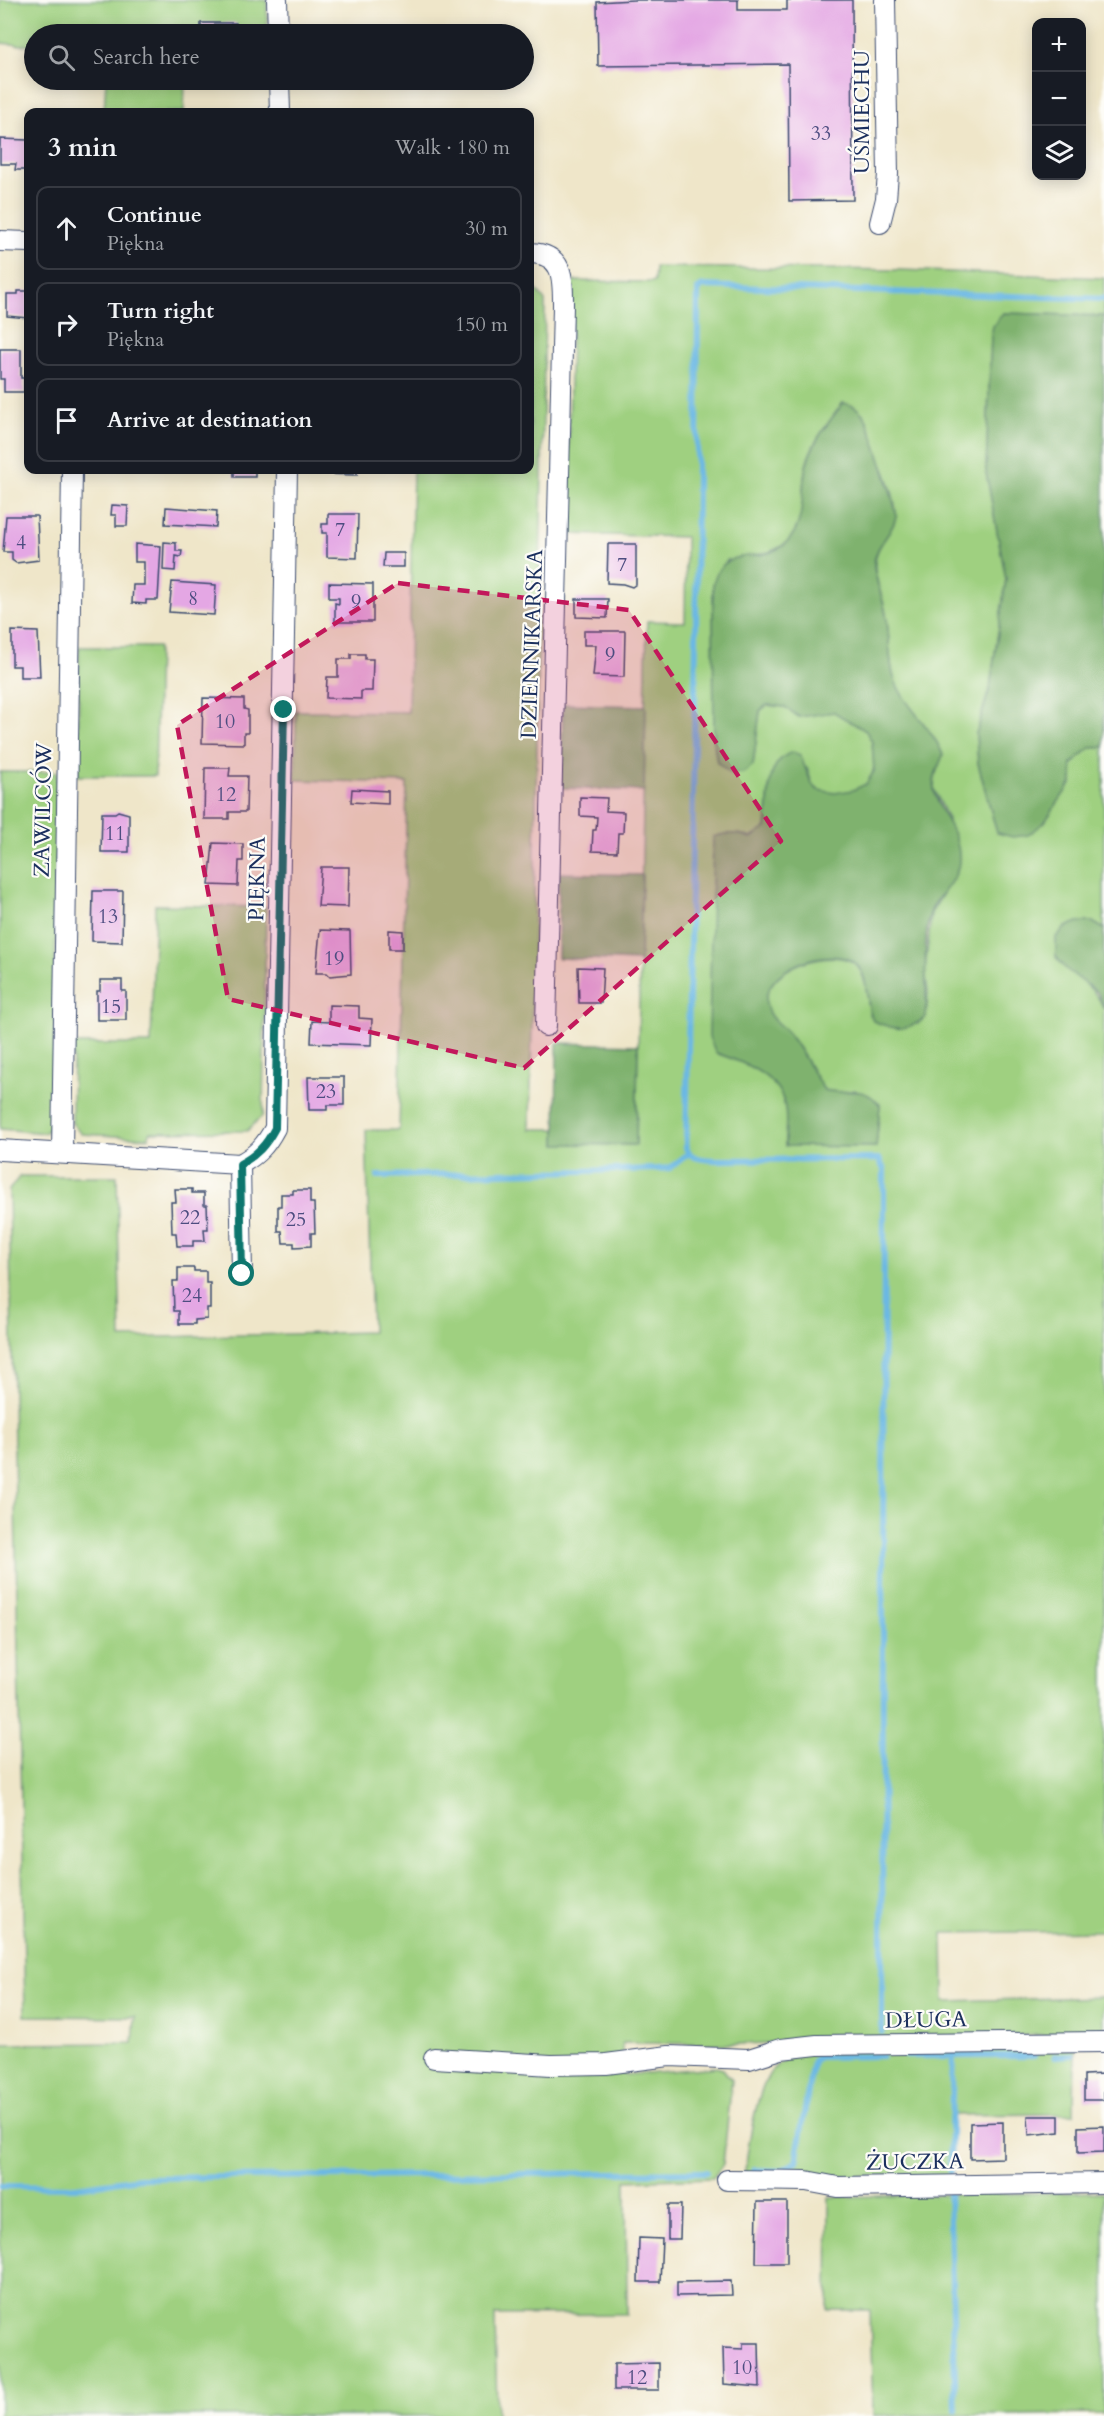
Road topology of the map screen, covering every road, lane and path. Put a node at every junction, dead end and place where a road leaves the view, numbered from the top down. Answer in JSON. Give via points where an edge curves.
{"nodes":[{"id":1,"x":277,"y":0,"type":"edge"},
{"id":2,"x":885,"y":0,"type":"edge"},
{"id":3,"x":278,"y":24,"type":"edge"},
{"id":4,"x":279,"y":90,"type":"edge"},
{"id":5,"x":280,"y":108,"type":"edge"},
{"id":6,"x":880,"y":223,"type":"dead end"},
{"id":7,"x":0,"y":241,"type":"edge"},
{"id":8,"x":24,"y":242,"type":"edge"},
{"id":9,"x":534,"y":253,"type":"edge"},
{"id":10,"x":72,"y":474,"type":"edge"},
{"id":11,"x":287,"y":474,"type":"edge"},
{"id":12,"x":546,"y":1026,"type":"dead end"},
{"id":13,"x":0,"y":1150,"type":"edge"},
{"id":14,"x":62,"y":1152,"type":"junction"},
{"id":15,"x":240,"y":1164,"type":"junction"},
{"id":16,"x":242,"y":1274,"type":"dead end"},
{"id":17,"x":1104,"y":2042,"type":"edge"},
{"id":18,"x":434,"y":2058,"type":"dead end"},
{"id":19,"x":726,"y":2180,"type":"dead end"},
{"id":20,"x":1104,"y":2183,"type":"edge"}],
"edges":[{"from":1,"to":3,"type":"street"},
{"from":2,"to":6,"type":"street","name":"UŚMIECHU","via":[[888,174]]},
{"from":4,"to":5,"type":"street"},
{"from":7,"to":8,"type":"street"},
{"from":9,"to":12,"type":"street","name":"DZIENNIKARSKA","via":[[544,254],[557,264],[563,280]]},
{"from":10,"to":14,"type":"street","name":"ZAWILCÓW"},
{"from":11,"to":15,"type":"street","name":"PIĘKNA","via":[[275,1128],[266,1144]]},
{"from":13,"to":14,"type":"street"},
{"from":14,"to":15,"type":"street"},
{"from":15,"to":16,"type":"street"},
{"from":17,"to":18,"type":"street","name":"DŁUGA","via":[[816,2045],[781,2049],[750,2059],[669,2056],[606,2064]]},
{"from":19,"to":20,"type":"street","name":"ŻUCZKA","via":[[806,2181],[838,2187]]}]}
